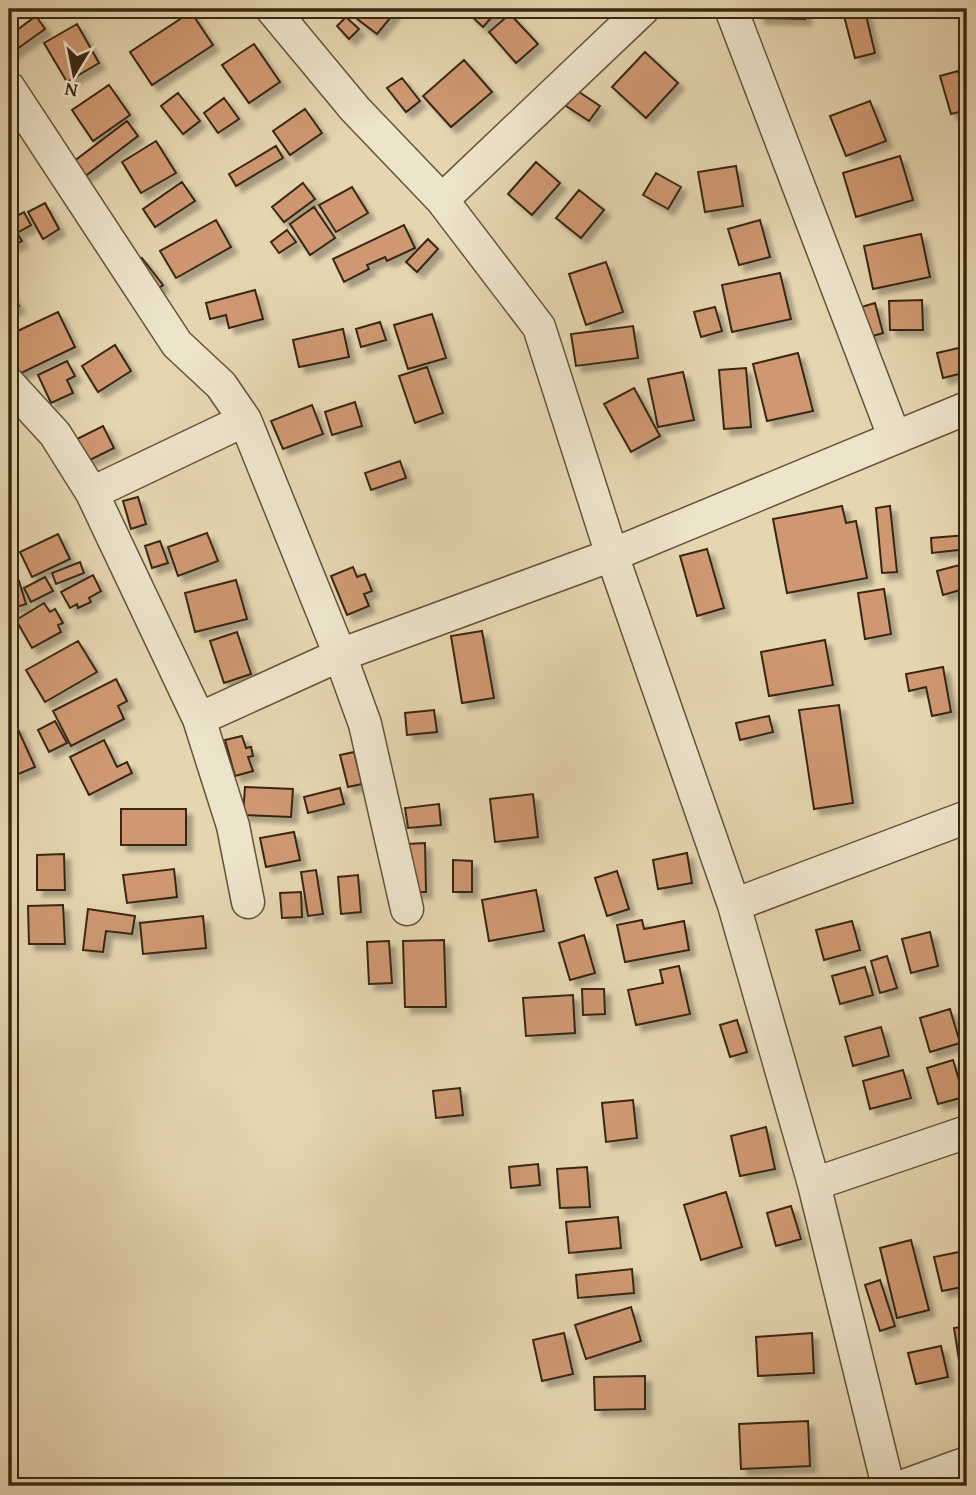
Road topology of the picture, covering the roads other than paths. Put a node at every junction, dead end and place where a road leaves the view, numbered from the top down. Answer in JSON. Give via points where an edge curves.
{"nodes":[{"id":1,"x":272,"y":9,"type":"edge"},
{"id":2,"x":642,"y":9,"type":"edge"},
{"id":3,"x":731,"y":9,"type":"edge"},
{"id":4,"x":9,"y":88,"type":"edge"},
{"id":5,"x":442,"y":200,"type":"junction"},
{"id":6,"x":9,"y":384,"type":"edge"},
{"id":7,"x":967,"y":408,"type":"edge"},
{"id":8,"x":246,"y":420,"type":"junction"},
{"id":9,"x":894,"y":436,"type":"junction"},
{"id":10,"x":92,"y":493,"type":"junction"},
{"id":11,"x":612,"y":555,"type":"junction"},
{"id":12,"x":340,"y":655,"type":"junction"},
{"id":13,"x":199,"y":719,"type":"junction"},
{"id":14,"x":967,"y":817,"type":"edge"},
{"id":15,"x":248,"y":902,"type":"dead end"},
{"id":16,"x":734,"y":905,"type":"junction"},
{"id":17,"x":407,"y":909,"type":"dead end"},
{"id":18,"x":967,"y":1132,"type":"edge"},
{"id":19,"x":814,"y":1184,"type":"junction"},
{"id":20,"x":967,"y":1463,"type":"edge"},
{"id":21,"x":888,"y":1486,"type":"edge"},
{"id":22,"x":904,"y":1486,"type":"edge"}],
"edges":[{"from":1,"to":5,"type":"street","via":[[355,109]]},
{"from":2,"to":5,"type":"street"},
{"from":3,"to":9,"type":"street"},
{"from":4,"to":8,"type":"street","via":[[177,344],[221,385]]},
{"from":5,"to":11,"type":"street","via":[[539,327]]},
{"from":6,"to":10,"type":"street","via":[[55,434]]},
{"from":7,"to":9,"type":"street"},
{"from":8,"to":10,"type":"street"},
{"from":8,"to":12,"type":"street"},
{"from":9,"to":11,"type":"street"},
{"from":10,"to":13,"type":"street"},
{"from":11,"to":12,"type":"street"},
{"from":11,"to":16,"type":"street"},
{"from":12,"to":13,"type":"street"},
{"from":12,"to":17,"type":"street","via":[[365,724]]},
{"from":13,"to":15,"type":"street","via":[[233,826]]},
{"from":14,"to":16,"type":"street"},
{"from":16,"to":19,"type":"street"},
{"from":18,"to":19,"type":"street"},
{"from":19,"to":21,"type":"street"},
{"from":20,"to":22,"type":"street"}]}
